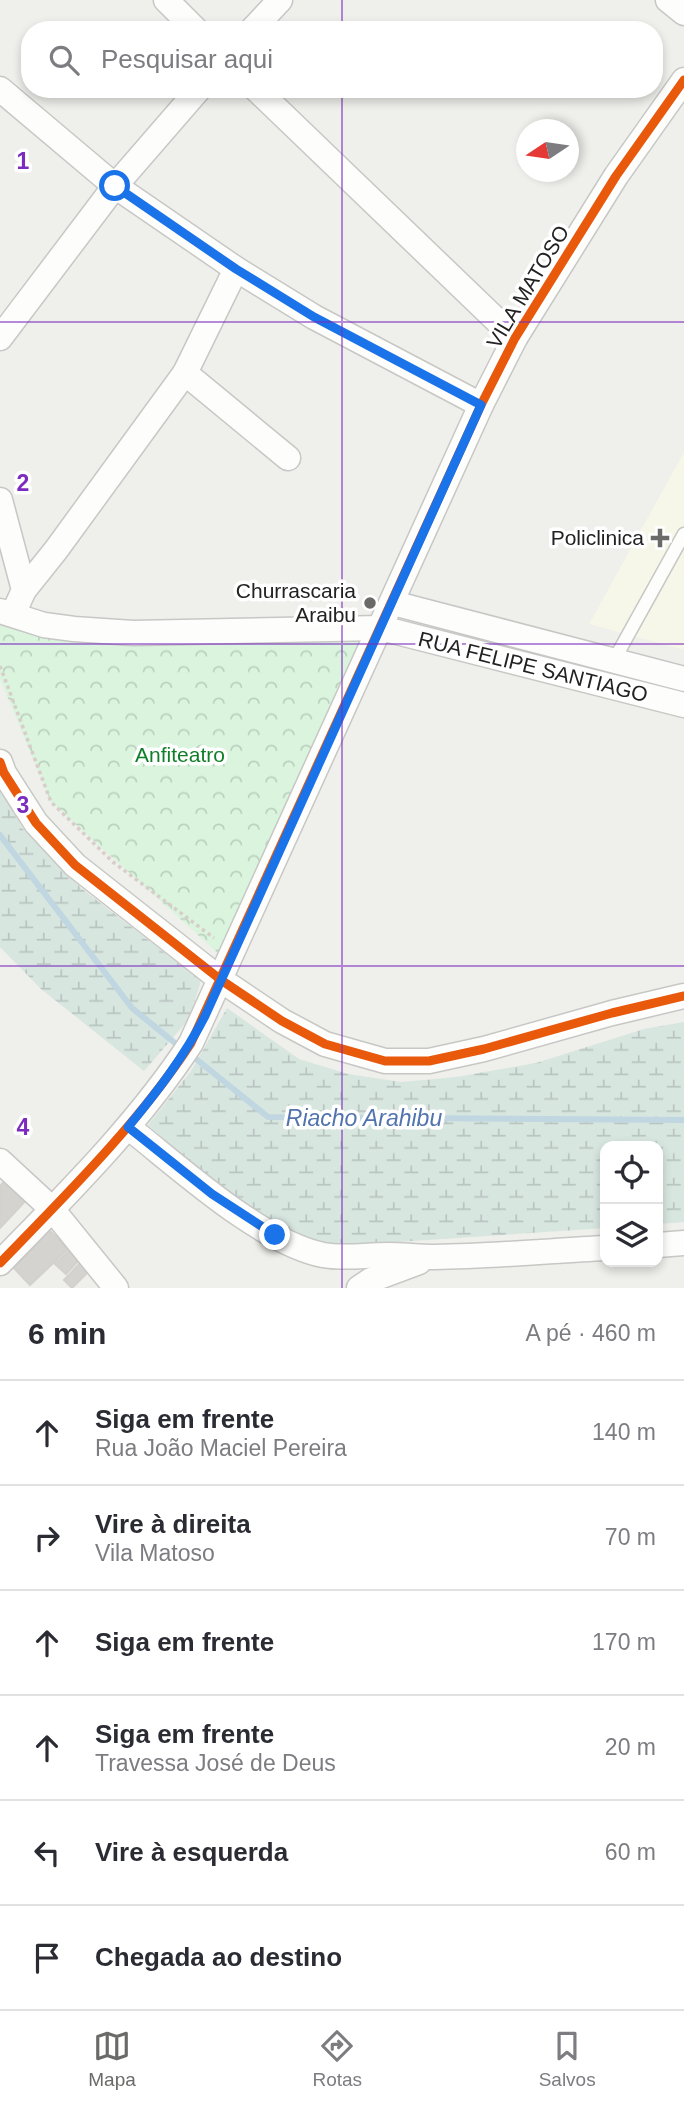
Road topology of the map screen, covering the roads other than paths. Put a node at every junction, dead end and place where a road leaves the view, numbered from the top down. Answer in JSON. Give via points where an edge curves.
{"nodes":[{"id":1,"x":166,"y":0,"type":"edge"},
{"id":2,"x":280,"y":0,"type":"edge"},
{"id":3,"x":668,"y":0,"type":"edge"},
{"id":4,"x":684,"y":13,"type":"edge"},
{"id":5,"x":187,"y":21,"type":"edge"},
{"id":6,"x":260,"y":21,"type":"edge"},
{"id":7,"x":684,"y":80,"type":"edge"},
{"id":8,"x":0,"y":89,"type":"edge"},
{"id":9,"x":191,"y":98,"type":"edge"},
{"id":10,"x":265,"y":98,"type":"edge"},
{"id":11,"x":115,"y":186,"type":"junction"},
{"id":12,"x":236,"y":269,"type":"junction"},
{"id":13,"x":0,"y":338,"type":"edge"},
{"id":14,"x":515,"y":338,"type":"junction"},
{"id":15,"x":185,"y":373,"type":"junction"},
{"id":16,"x":481,"y":405,"type":"junction"},
{"id":17,"x":288,"y":458,"type":"dead end"},
{"id":18,"x":0,"y":500,"type":"edge"},
{"id":19,"x":684,"y":534,"type":"edge"},
{"id":20,"x":24,"y":590,"type":"junction"},
{"id":21,"x":393,"y":603,"type":"junction"},
{"id":22,"x":7,"y":612,"type":"edge"},
{"id":23,"x":381,"y":628,"type":"junction"},
{"id":24,"x":614,"y":661,"type":"junction"},
{"id":25,"x":684,"y":679,"type":"edge"},
{"id":26,"x":601,"y":684,"type":"junction"},
{"id":27,"x":684,"y":705,"type":"edge"},
{"id":28,"x":0,"y":762,"type":"edge"},
{"id":29,"x":221,"y":980,"type":"junction"},
{"id":30,"x":684,"y":996,"type":"edge"},
{"id":31,"x":128,"y":1127,"type":"junction"},
{"id":32,"x":0,"y":1161,"type":"edge"},
{"id":33,"x":52,"y":1209,"type":"junction"},
{"id":34,"x":684,"y":1243,"type":"edge"},
{"id":35,"x":663,"y":1245,"type":"edge"},
{"id":36,"x":600,"y":1248,"type":"edge"},
{"id":37,"x":434,"y":1257,"type":"junction"},
{"id":38,"x":0,"y":1263,"type":"edge"},
{"id":39,"x":116,"y":1288,"type":"edge"},
{"id":40,"x":359,"y":1288,"type":"edge"}],
"edges":[{"from":1,"to":5,"type":"street"},
{"from":2,"to":6,"type":"street"},
{"from":3,"to":4,"type":"street"},
{"from":7,"to":14,"type":"street","name":"VILA MATOSO","via":[[616,176]]},
{"from":8,"to":11,"type":"street"},
{"from":9,"to":11,"type":"street"},
{"from":10,"to":14,"type":"street"},
{"from":11,"to":12,"type":"street"},
{"from":11,"to":13,"type":"street"},
{"from":12,"to":15,"type":"street"},
{"from":12,"to":16,"type":"street","via":[[314,317]]},
{"from":14,"to":16,"type":"street","name":"VILA MATOSO"},
{"from":15,"to":17,"type":"street"},
{"from":15,"to":20,"type":"street"},
{"from":16,"to":21,"type":"street","name":"VILA MATOSO"},
{"from":18,"to":20,"type":"street"},
{"from":19,"to":24,"type":"lane"},
{"from":20,"to":22,"type":"street"},
{"from":21,"to":23,"type":"street","name":"VILA MATOSO"},
{"from":21,"to":24,"type":"street","name":"RUA FELIPE SANTIAGO"},
{"from":22,"to":23,"type":"street","name":"RUA FELIPE SANTIAGO","via":[[44,625],[133,633]]},
{"from":23,"to":26,"type":"street","name":"RUA FELIPE SANTIAGO"},
{"from":23,"to":29,"type":"street","name":"VILA MATOSO"},
{"from":24,"to":25,"type":"street","name":"RUA FELIPE SANTIAGO"},
{"from":24,"to":26,"type":"lane"},
{"from":26,"to":27,"type":"street","name":"RUA FELIPE SANTIAGO"},
{"from":28,"to":29,"type":"street","via":[[36,823],[75,864]]},
{"from":29,"to":30,"type":"street","via":[[325,1044],[385,1061],[429,1061]]},
{"from":29,"to":31,"type":"street","name":"VILA MATOSO","via":[[191,1043]]},
{"from":31,"to":33,"type":"street","name":"VILA MATOSO"},
{"from":31,"to":37,"type":"street","via":[[212,1194],[298,1246],[344,1257]]},
{"from":32,"to":33,"type":"street"},
{"from":33,"to":38,"type":"street","name":"VILA MATOSO"},
{"from":33,"to":39,"type":"street"},
{"from":34,"to":35,"type":"street"},
{"from":36,"to":37,"type":"street"},
{"from":37,"to":40,"type":"street"}]}
